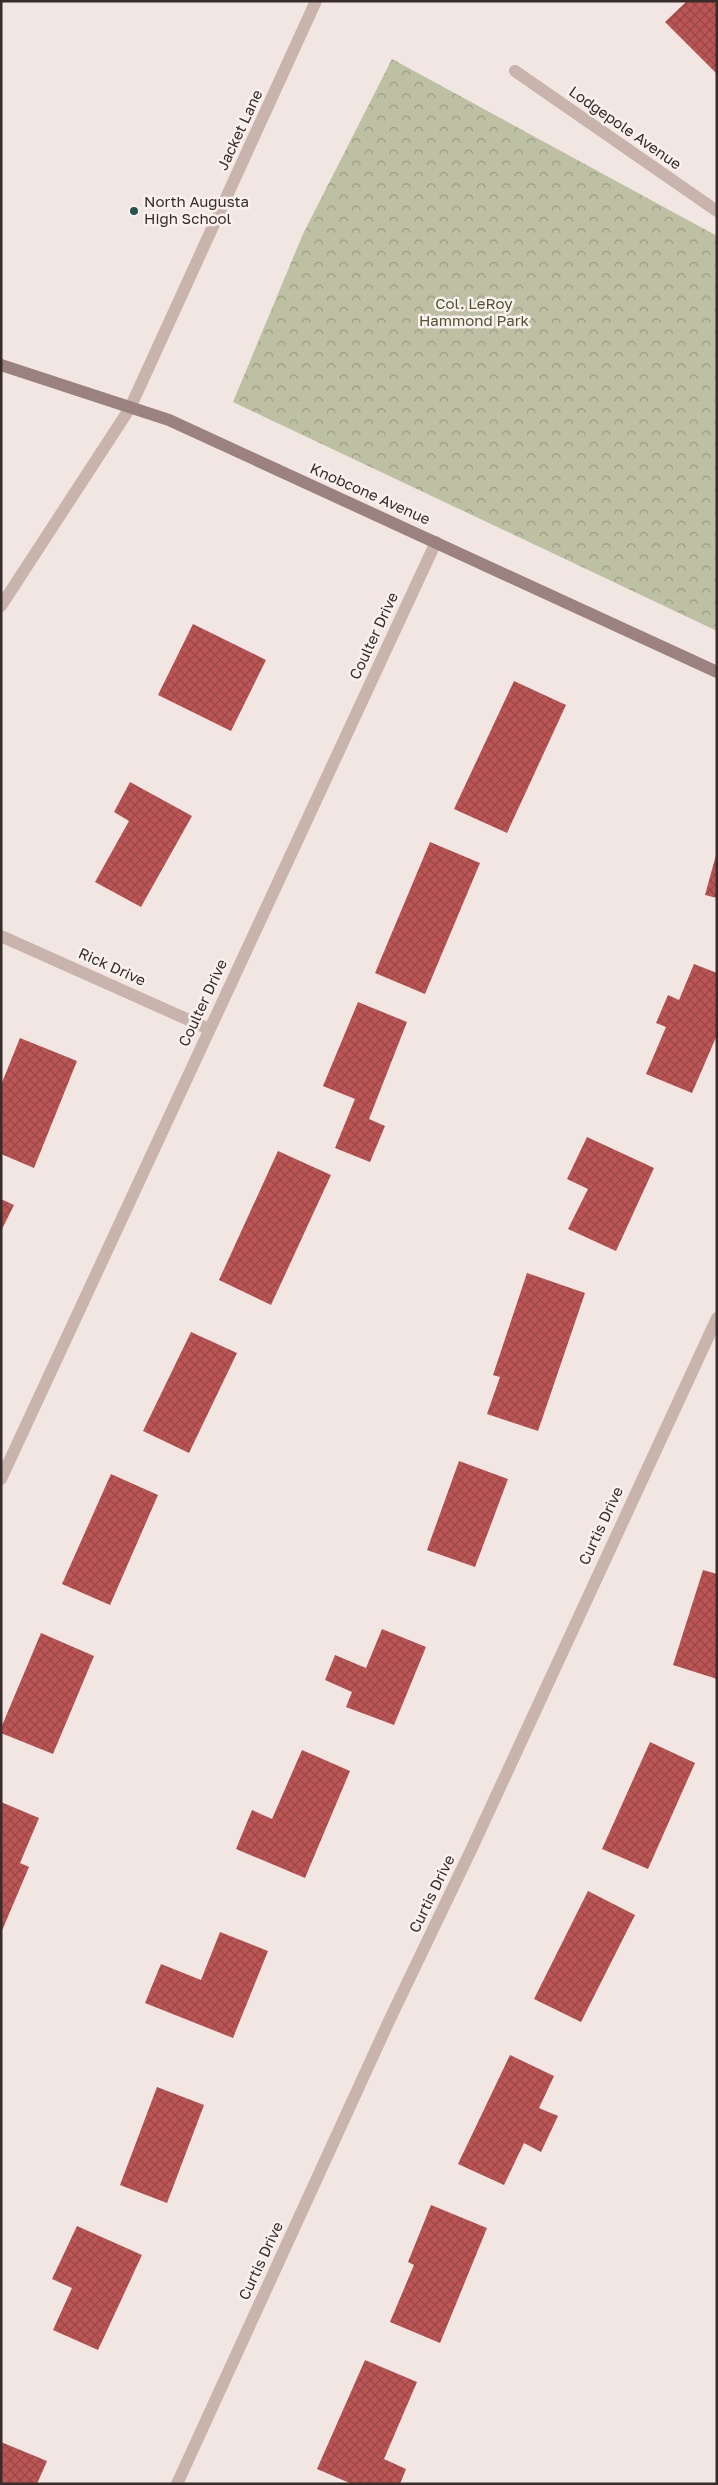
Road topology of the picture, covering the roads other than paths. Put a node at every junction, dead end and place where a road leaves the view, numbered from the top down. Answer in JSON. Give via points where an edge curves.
{"nodes":[{"id":1,"x":316,"y":1,"type":"edge"},
{"id":2,"x":515,"y":71,"type":"dead end"},
{"id":3,"x":717,"y":212,"type":"edge"},
{"id":4,"x":1,"y":365,"type":"edge"},
{"id":5,"x":130,"y":408,"type":"junction"},
{"id":6,"x":436,"y":542,"type":"junction"},
{"id":7,"x":1,"y":606,"type":"edge"},
{"id":8,"x":717,"y":672,"type":"edge"},
{"id":9,"x":1,"y":936,"type":"edge"},
{"id":10,"x":209,"y":1029,"type":"junction"},
{"id":11,"x":717,"y":1318,"type":"edge"},
{"id":12,"x":1,"y":1479,"type":"edge"},
{"id":13,"x":177,"y":2484,"type":"edge"}],
"edges":[{"from":1,"to":5,"type":"street","name":"Jacket Lane"},
{"from":2,"to":3,"type":"street","name":"Lodgepole Avenue"},
{"from":4,"to":5,"type":"street","name":"Knobcone Avenue"},
{"from":5,"to":6,"type":"street","name":"Knobcone Avenue","via":[[169,420]]},
{"from":5,"to":7,"type":"street","name":"Jacket Lane"},
{"from":6,"to":8,"type":"street","name":"Knobcone Avenue"},
{"from":6,"to":10,"type":"street","name":"Coulter Drive"},
{"from":9,"to":10,"type":"street","name":"Rick Drive"},
{"from":10,"to":12,"type":"street","name":"Coulter Drive"},
{"from":11,"to":13,"type":"street","name":"Curtis Drive"}]}
